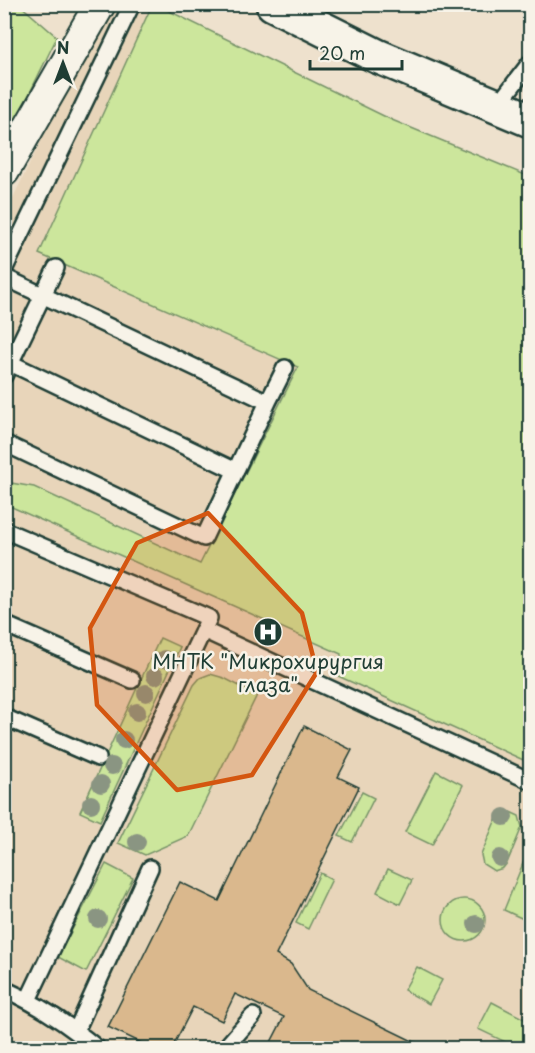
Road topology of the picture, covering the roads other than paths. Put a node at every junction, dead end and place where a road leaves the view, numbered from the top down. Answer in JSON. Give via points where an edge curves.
{"nodes":[{"id":1,"x":100,"y":4,"type":"edge"},
{"id":2,"x":132,"y":4,"type":"edge"},
{"id":3,"x":273,"y":4,"type":"edge"},
{"id":4,"x":531,"y":63,"type":"edge"},
{"id":5,"x":497,"y":106,"type":"junction"},
{"id":6,"x":531,"y":120,"type":"edge"},
{"id":7,"x":4,"y":171,"type":"edge"},
{"id":8,"x":56,"y":268,"type":"dead end"},
{"id":9,"x":4,"y":270,"type":"edge"},
{"id":10,"x":4,"y":277,"type":"edge"},
{"id":11,"x":43,"y":296,"type":"junction"},
{"id":12,"x":7,"y":367,"type":"edge"},
{"id":13,"x":285,"y":368,"type":"dead end"},
{"id":14,"x":268,"y":402,"type":"junction"},
{"id":15,"x":4,"y":443,"type":"edge"},
{"id":16,"x":236,"y":471,"type":"junction"},
{"id":17,"x":4,"y":530,"type":"edge"},
{"id":18,"x":4,"y":624,"type":"edge"},
{"id":19,"x":203,"y":630,"type":"junction"},
{"id":20,"x":132,"y":680,"type":"dead end"},
{"id":21,"x":4,"y":717,"type":"edge"},
{"id":22,"x":98,"y":758,"type":"dead end"},
{"id":23,"x":531,"y":781,"type":"edge"},
{"id":24,"x":150,"y":868,"type":"dead end"},
{"id":25,"x":4,"y":989,"type":"edge"},
{"id":26,"x":28,"y":1000,"type":"junction"},
{"id":27,"x":253,"y":1016,"type":"dead end"},
{"id":28,"x":76,"y":1031,"type":"junction"},
{"id":29,"x":97,"y":1048,"type":"edge"},
{"id":30,"x":225,"y":1048,"type":"edge"}],
"edges":[{"from":1,"to":7,"type":"street"},
{"from":2,"to":9,"type":"lane"},
{"from":3,"to":5,"type":"main road","via":[[377,56]]},
{"from":4,"to":5,"type":"lane"},
{"from":5,"to":6,"type":"main road"},
{"from":8,"to":11,"type":"lane"},
{"from":10,"to":11,"type":"lane"},
{"from":11,"to":12,"type":"lane"},
{"from":11,"to":14,"type":"lane"},
{"from":12,"to":16,"type":"lane"},
{"from":13,"to":14,"type":"lane"},
{"from":14,"to":16,"type":"lane"},
{"from":15,"to":16,"type":"lane","via":[[204,538]]},
{"from":17,"to":19,"type":"lane","via":[[209,618]]},
{"from":18,"to":20,"type":"lane"},
{"from":19,"to":23,"type":"lane"},
{"from":19,"to":26,"type":"lane"},
{"from":21,"to":22,"type":"lane"},
{"from":24,"to":28,"type":"lane"},
{"from":25,"to":26,"type":"lane"},
{"from":26,"to":28,"type":"lane"},
{"from":27,"to":30,"type":"lane"},
{"from":28,"to":29,"type":"lane"}]}
